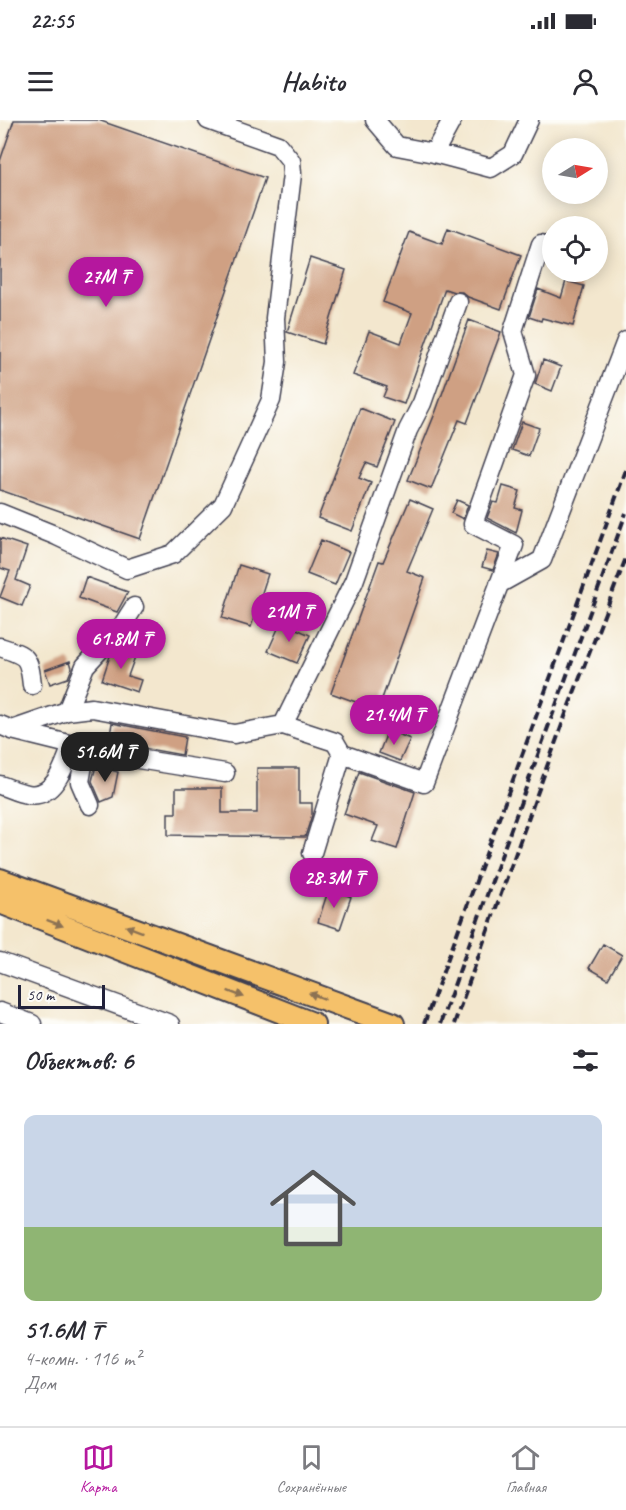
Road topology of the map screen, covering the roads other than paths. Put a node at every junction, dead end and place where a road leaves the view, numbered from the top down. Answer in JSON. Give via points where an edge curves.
{"nodes":[{"id":1,"x":208,"y":120,"type":"edge"},
{"id":2,"x":375,"y":120,"type":"edge"},
{"id":3,"x":452,"y":120,"type":"edge"},
{"id":4,"x":529,"y":120,"type":"edge"},
{"id":5,"x":434,"y":153,"type":"junction"},
{"id":6,"x":541,"y":244,"type":"dead end"},
{"id":7,"x":458,"y":302,"type":"dead end"},
{"id":8,"x":626,"y":341,"type":"edge"},
{"id":9,"x":0,"y":513,"type":"edge"},
{"id":10,"x":499,"y":584,"type":"junction"},
{"id":11,"x":134,"y":607,"type":"dead end"},
{"id":12,"x":0,"y":647,"type":"edge"},
{"id":13,"x":32,"y":685,"type":"dead end"},
{"id":14,"x":67,"y":711,"type":"junction"},
{"id":15,"x":284,"y":725,"type":"junction"},
{"id":16,"x":6,"y":728,"type":"edge"},
{"id":17,"x":79,"y":747,"type":"junction"},
{"id":18,"x":342,"y":754,"type":"junction"},
{"id":19,"x":225,"y":773,"type":"dead end"},
{"id":20,"x":0,"y":785,"type":"edge"},
{"id":21,"x":90,"y":805,"type":"dead end"},
{"id":22,"x":312,"y":854,"type":"dead end"},
{"id":23,"x":3,"y":888,"type":"edge"},
{"id":24,"x":0,"y":962,"type":"edge"},
{"id":25,"x":0,"y":1012,"type":"edge"},
{"id":26,"x":32,"y":1024,"type":"edge"},
{"id":27,"x":170,"y":1024,"type":"edge"},
{"id":28,"x":313,"y":1024,"type":"edge"},
{"id":29,"x":393,"y":1024,"type":"edge"}],
"edges":[{"from":1,"to":9,"type":"street","via":[[278,145],[291,161],[292,174],[275,318],[277,362],[271,400],[223,505],[173,554],[127,569]]},
{"from":2,"to":5,"type":"street","via":[[397,146]]},
{"from":3,"to":5,"type":"street"},
{"from":4,"to":5,"type":"street","via":[[513,154],[491,168]]},
{"from":6,"to":10,"type":"street","via":[[513,331],[526,375],[473,524],[514,544]]},
{"from":7,"to":15,"type":"street","via":[[354,582]]},
{"from":8,"to":10,"type":"street","via":[[542,561]]},
{"from":10,"to":18,"type":"street","via":[[424,783]]},
{"from":11,"to":14,"type":"street","via":[[85,666]]},
{"from":12,"to":13,"type":"street","via":[[21,654],[29,663]]},
{"from":14,"to":15,"type":"street","via":[[92,708],[234,734]]},
{"from":14,"to":16,"type":"street"},
{"from":15,"to":18,"type":"street","via":[[335,742]]},
{"from":16,"to":17,"type":"street"},
{"from":17,"to":19,"type":"street"},
{"from":17,"to":20,"type":"street","via":[[52,786],[38,794],[29,795]]},
{"from":17,"to":21,"type":"street","via":[[80,782]]},
{"from":18,"to":22,"type":"street"},
{"from":23,"to":28,"type":"main road","one_way":true},
{"from":29,"to":23,"type":"main road","one_way":true},
{"from":24,"to":27,"type":"street"},
{"from":25,"to":26,"type":"street"}]}
